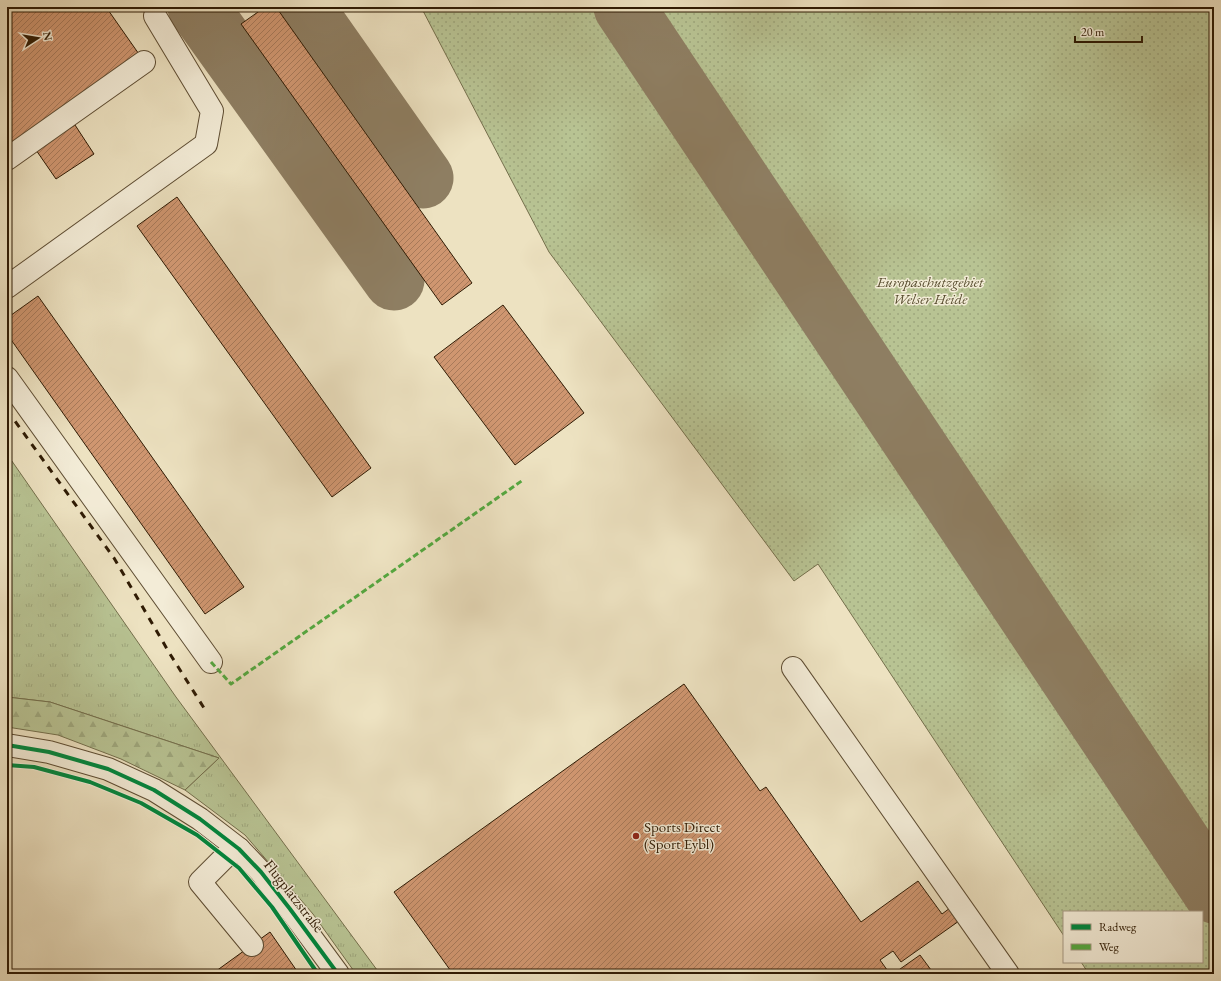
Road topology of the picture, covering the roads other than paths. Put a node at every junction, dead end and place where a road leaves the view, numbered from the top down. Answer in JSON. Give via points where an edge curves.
{"nodes":[{"id":1,"x":155,"y":16,"type":"dead end"},
{"id":2,"x":144,"y":62,"type":"dead end"},
{"id":3,"x":7,"y":158,"type":"edge"},
{"id":4,"x":7,"y":287,"type":"edge"},
{"id":5,"x":7,"y":378,"type":"edge"},
{"id":6,"x":211,"y":662,"type":"dead end"},
{"id":7,"x":793,"y":668,"type":"dead end"},
{"id":8,"x":7,"y":746,"type":"edge"},
{"id":9,"x":239,"y":849,"type":"junction"},
{"id":10,"x":252,"y":945,"type":"dead end"},
{"id":11,"x":338,"y":974,"type":"edge"},
{"id":12,"x":1008,"y":974,"type":"edge"}],
"edges":[{"from":1,"to":4,"type":"street","via":[[212,111],[206,144]]},
{"from":2,"to":3,"type":"street"},
{"from":5,"to":6,"type":"street"},
{"from":7,"to":12,"type":"street"},
{"from":8,"to":9,"type":"street","name":"Flugplatzstraße","via":[[49,752],[108,769],[154,790],[200,818]]},
{"from":9,"to":10,"type":"street","via":[[225,857],[200,882]]},
{"from":9,"to":11,"type":"street","name":"Flugplatzstraße","via":[[261,872]]}]}
